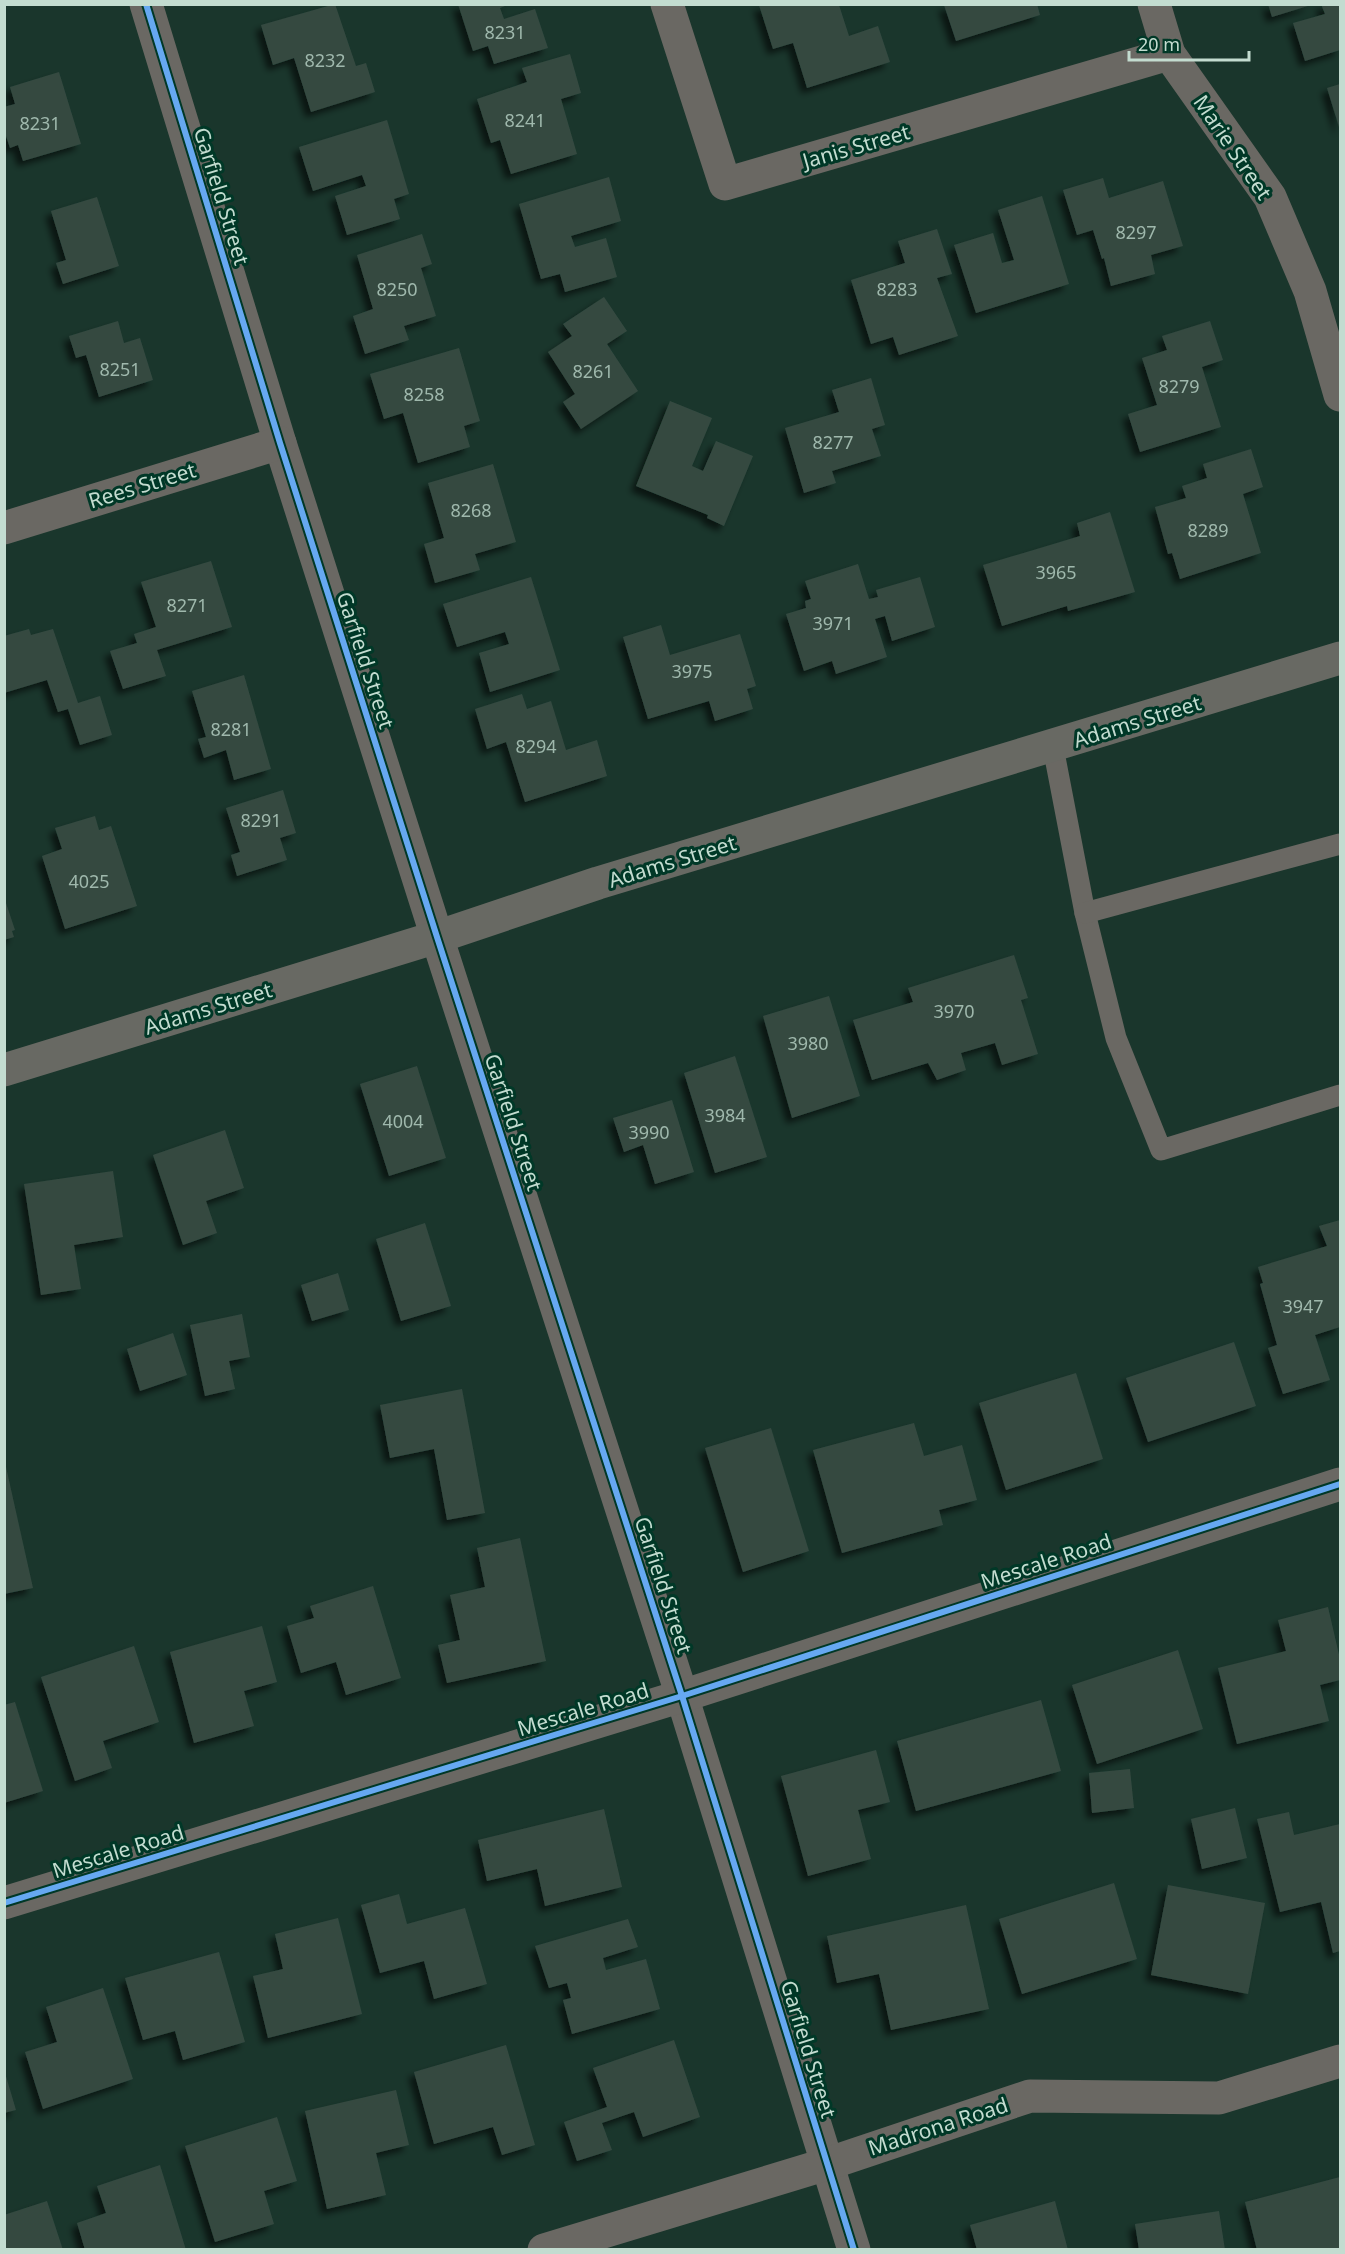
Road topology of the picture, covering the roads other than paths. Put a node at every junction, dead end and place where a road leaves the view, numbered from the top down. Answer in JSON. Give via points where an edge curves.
{"nodes":[{"id":1,"x":146,"y":4,"type":"edge"},
{"id":2,"x":667,"y":4,"type":"edge"},
{"id":3,"x":1154,"y":4,"type":"edge"},
{"id":4,"x":1169,"y":54,"type":"junction"},
{"id":5,"x":1341,"y":395,"type":"edge"},
{"id":6,"x":280,"y":443,"type":"junction"},
{"id":7,"x":4,"y":528,"type":"edge"},
{"id":8,"x":1341,"y":658,"type":"edge"},
{"id":9,"x":1053,"y":747,"type":"junction"},
{"id":10,"x":1341,"y":844,"type":"edge"},
{"id":11,"x":1085,"y":913,"type":"junction"},
{"id":12,"x":437,"y":937,"type":"junction"},
{"id":13,"x":4,"y":1070,"type":"edge"},
{"id":14,"x":1341,"y":1095,"type":"edge"},
{"id":15,"x":1341,"y":1484,"type":"edge"},
{"id":16,"x":682,"y":1696,"type":"junction"},
{"id":17,"x":4,"y":1903,"type":"edge"},
{"id":18,"x":1341,"y":2061,"type":"edge"},
{"id":19,"x":827,"y":2163,"type":"junction"},
{"id":20,"x":544,"y":2250,"type":"edge"},
{"id":21,"x":854,"y":2250,"type":"edge"}],
"edges":[{"from":1,"to":6,"type":"street","name":"Garfield Street"},
{"from":2,"to":4,"type":"street","name":"Janis Street","via":[[725,184]]},
{"from":3,"to":4,"type":"street","name":"Marie Street"},
{"from":4,"to":5,"type":"street","name":"Marie Street","via":[[1270,197],[1310,291]]},
{"from":6,"to":7,"type":"street","name":"Rees Street"},
{"from":6,"to":12,"type":"street","name":"Garfield Street"},
{"from":8,"to":9,"type":"main road","name":"Adams Street"},
{"from":9,"to":11,"type":"lane"},
{"from":9,"to":12,"type":"main road","name":"Adams Street","via":[[598,883]]},
{"from":10,"to":11,"type":"lane"},
{"from":11,"to":14,"type":"lane","via":[[1116,1038],[1161,1150]]},
{"from":12,"to":13,"type":"main road","name":"Adams Street"},
{"from":12,"to":16,"type":"street","name":"Garfield Street"},
{"from":15,"to":16,"type":"street","name":"Mescale Road"},
{"from":16,"to":17,"type":"street","name":"Mescale Road"},
{"from":16,"to":19,"type":"street","name":"Garfield Street"},
{"from":18,"to":19,"type":"street","name":"Madrona Road","via":[[1218,2098],[1030,2096]]},
{"from":19,"to":20,"type":"street","name":"Madrona Road"},
{"from":19,"to":21,"type":"street","name":"Garfield Street"}]}
